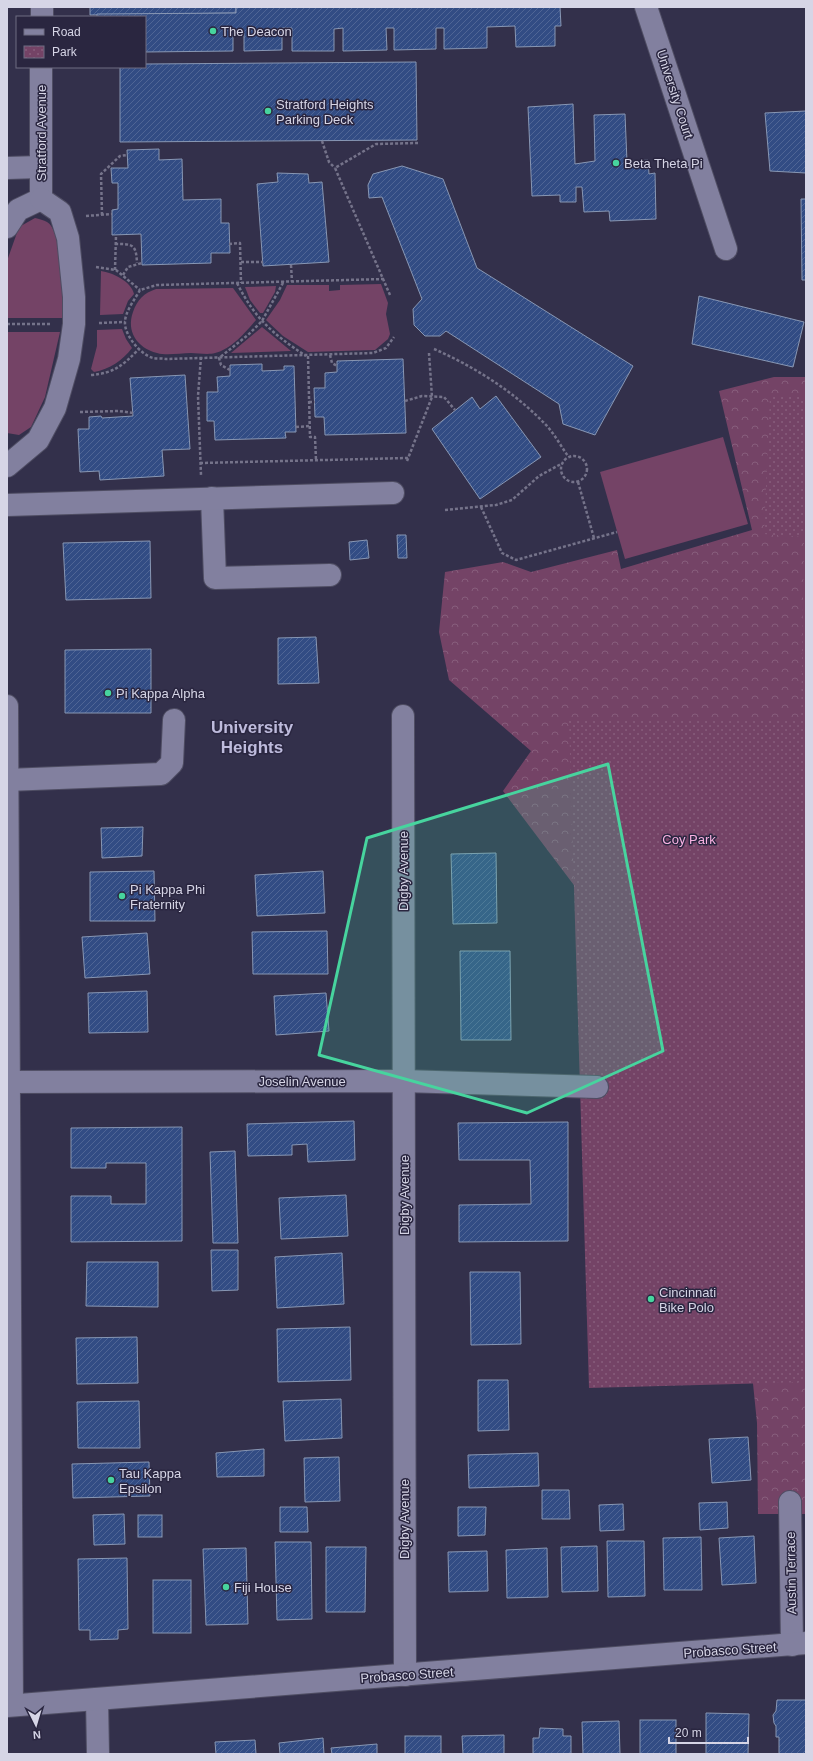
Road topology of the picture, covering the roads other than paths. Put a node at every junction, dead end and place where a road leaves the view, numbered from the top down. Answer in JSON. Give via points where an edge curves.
{"nodes":[{"id":1,"x":646,"y":7,"type":"edge"},
{"id":2,"x":41,"y":68,"type":"edge"},
{"id":3,"x":40,"y":167,"type":"junction"},
{"id":4,"x":7,"y":168,"type":"edge"},
{"id":5,"x":41,"y":199,"type":"junction"},
{"id":6,"x":7,"y":226,"type":"edge"},
{"id":7,"x":726,"y":249,"type":"dead end"},
{"id":8,"x":7,"y":466,"type":"edge"},
{"id":9,"x":393,"y":493,"type":"dead end"},
{"id":10,"x":212,"y":498,"type":"junction"},
{"id":11,"x":7,"y":505,"type":"edge"},
{"id":12,"x":330,"y":575,"type":"dead end"},
{"id":13,"x":7,"y":706,"type":"edge"},
{"id":14,"x":403,"y":716,"type":"dead end"},
{"id":15,"x":174,"y":720,"type":"dead end"},
{"id":16,"x":7,"y":780,"type":"edge"},
{"id":17,"x":403,"y":1081,"type":"junction"},
{"id":18,"x":8,"y":1082,"type":"edge"},
{"id":19,"x":597,"y":1087,"type":"dead end"},
{"id":20,"x":790,"y":1502,"type":"dead end"},
{"id":21,"x":9,"y":1558,"type":"edge"},
{"id":22,"x":799,"y":1644,"type":"edge"},
{"id":23,"x":405,"y":1675,"type":"junction"},
{"id":24,"x":97,"y":1699,"type":"junction"},
{"id":25,"x":9,"y":1706,"type":"edge"},
{"id":26,"x":98,"y":1754,"type":"edge"}],
"edges":[{"from":1,"to":7,"type":"street","name":"University Court"},
{"from":2,"to":3,"type":"street","name":"Stratford Avenue"},
{"from":3,"to":4,"type":"street"},
{"from":3,"to":5,"type":"street","name":"Stratford Avenue"},
{"from":5,"to":6,"type":"street","name":"Stratford Avenue","via":[[18,210]]},
{"from":5,"to":8,"type":"street","name":"Stratford Avenue","via":[[60,212],[68,238],[74,324],[69,359],[55,408],[38,440]]},
{"from":9,"to":10,"type":"street"},
{"from":10,"to":11,"type":"street"},
{"from":10,"to":12,"type":"street","via":[[215,578]]},
{"from":13,"to":16,"type":"street"},
{"from":14,"to":17,"type":"street","name":"Digby Avenue"},
{"from":15,"to":16,"type":"street","via":[[172,763],[161,774]]},
{"from":16,"to":18,"type":"street"},
{"from":17,"to":18,"type":"street","name":"Joselin Avenue"},
{"from":17,"to":19,"type":"street","name":"Joselin Avenue"},
{"from":17,"to":23,"type":"street","name":"Digby Avenue"},
{"from":18,"to":21,"type":"street"},
{"from":20,"to":22,"type":"street","name":"Austin Terrace"},
{"from":21,"to":25,"type":"street"},
{"from":22,"to":23,"type":"street","name":"Probasco Street"},
{"from":23,"to":24,"type":"street","name":"Probasco Street"},
{"from":24,"to":25,"type":"street","name":"Probasco Street"},
{"from":24,"to":26,"type":"street"}]}
